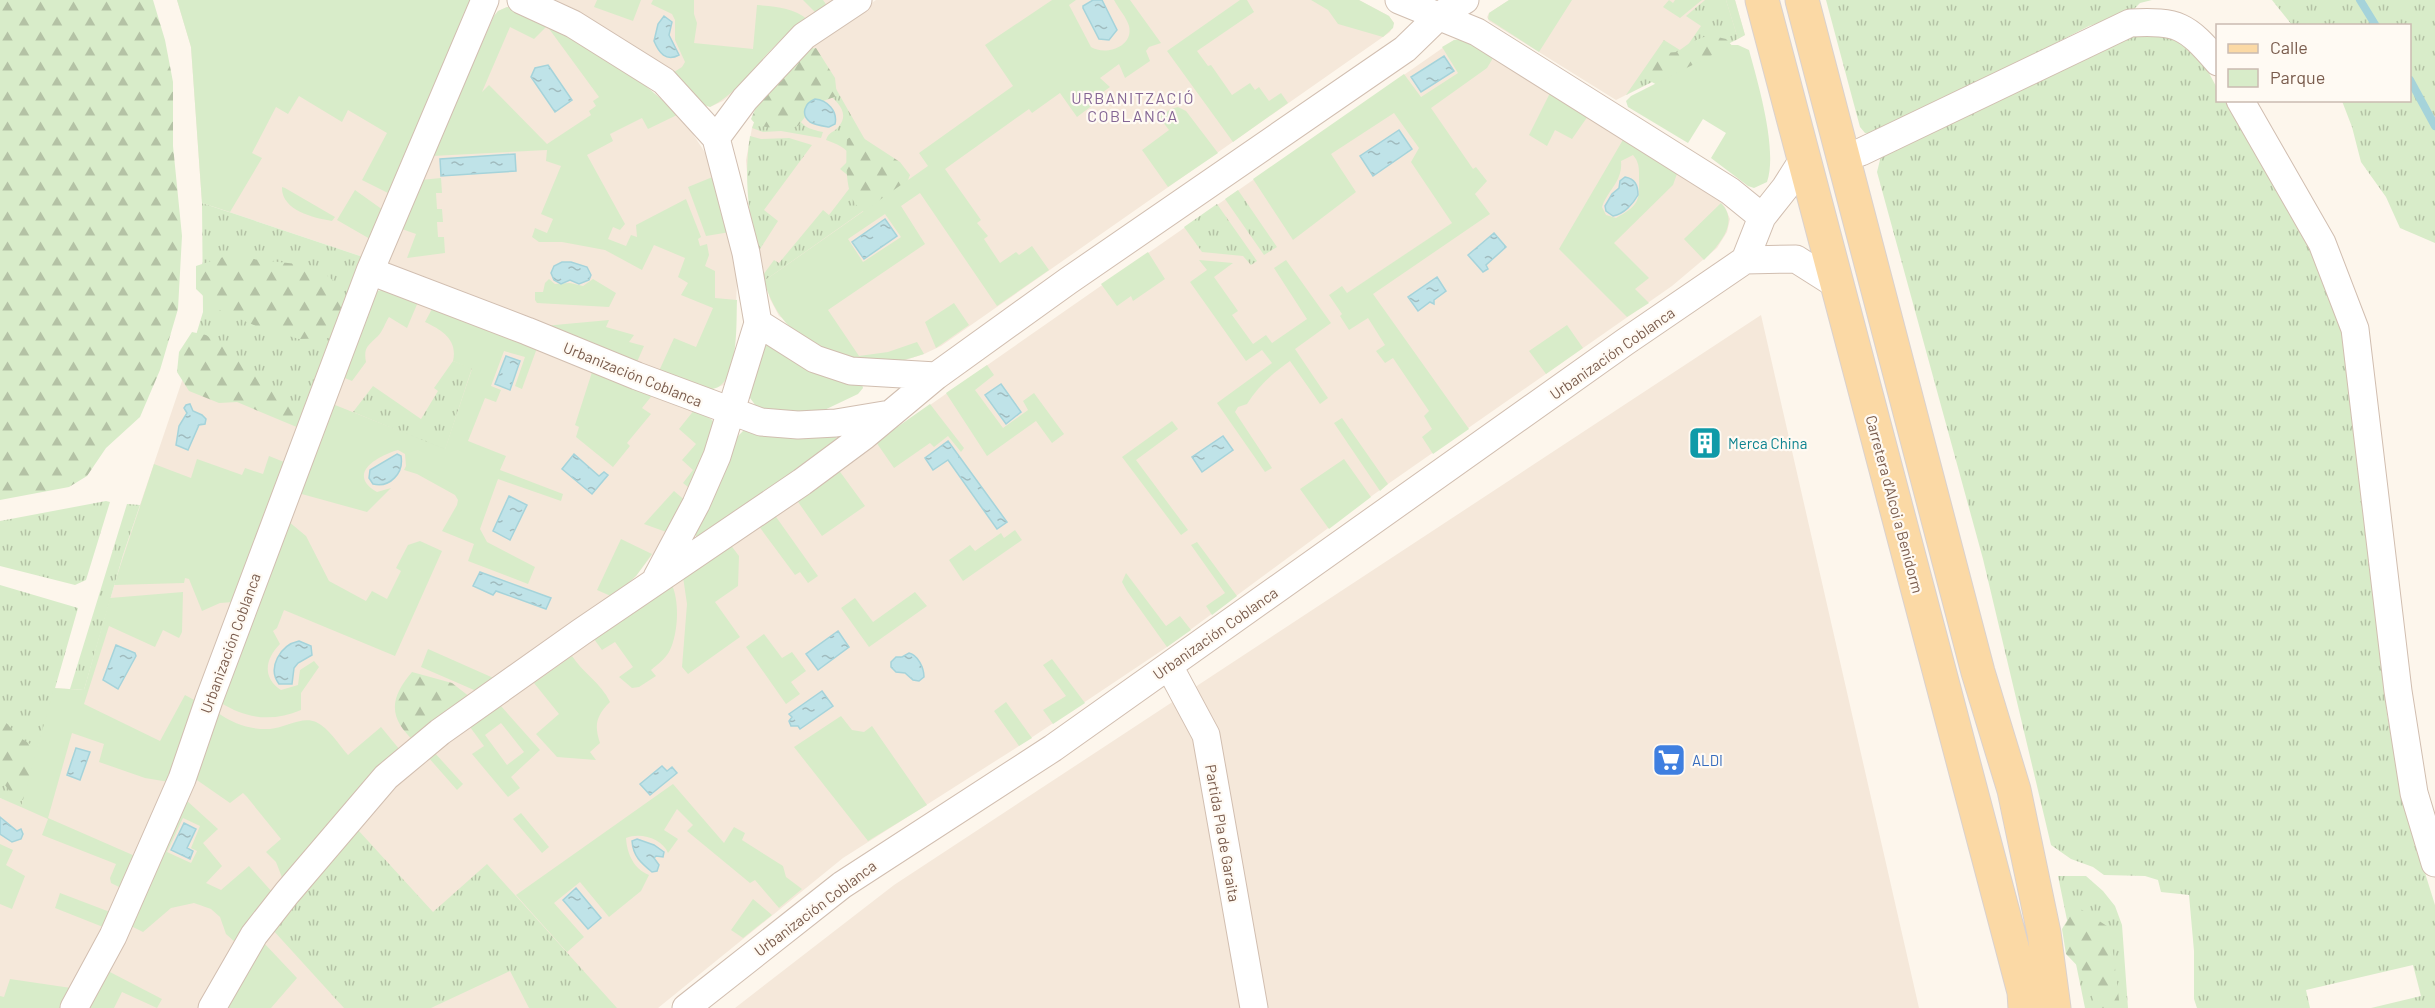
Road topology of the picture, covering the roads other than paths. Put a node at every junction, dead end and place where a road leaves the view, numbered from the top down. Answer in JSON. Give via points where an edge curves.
{"nodes":[{"id":1,"x":485,"y":0,"type":"edge"},
{"id":2,"x":521,"y":0,"type":"edge"},
{"id":3,"x":858,"y":0,"type":"edge"},
{"id":4,"x":1399,"y":0,"type":"edge"},
{"id":5,"x":1465,"y":0,"type":"edge"},
{"id":6,"x":1762,"y":0,"type":"edge"},
{"id":7,"x":1802,"y":0,"type":"edge"},
{"id":8,"x":1440,"y":15,"type":"junction"},
{"id":9,"x":2216,"y":61,"type":"edge"},
{"id":10,"x":2241,"y":102,"type":"edge"},
{"id":11,"x":716,"y":138,"type":"junction"},
{"id":12,"x":1804,"y":158,"type":"junction"},
{"id":13,"x":1843,"y":158,"type":"junction"},
{"id":14,"x":1762,"y":217,"type":"junction"},
{"id":15,"x":1745,"y":260,"type":"junction"},
{"id":16,"x":370,"y":271,"type":"junction"},
{"id":17,"x":1837,"y":285,"type":"junction"},
{"id":18,"x":758,"y":323,"type":"junction"},
{"id":19,"x":936,"y":376,"type":"junction"},
{"id":20,"x":729,"y":411,"type":"junction"},
{"id":21,"x":891,"y":414,"type":"junction"},
{"id":22,"x":654,"y":582,"type":"junction"},
{"id":23,"x":1169,"y":666,"type":"junction"},
{"id":24,"x":2435,"y":863,"type":"edge"},
{"id":25,"x":74,"y":1008,"type":"edge"},
{"id":26,"x":212,"y":1008,"type":"edge"},
{"id":27,"x":686,"y":1008,"type":"edge"},
{"id":28,"x":1254,"y":1008,"type":"edge"},
{"id":29,"x":2025,"y":1008,"type":"edge"},
{"id":30,"x":2054,"y":1008,"type":"edge"}],
"edges":[{"from":1,"to":16,"type":"street","name":"Urbanización Coblanca"},
{"from":2,"to":11,"type":"street","name":"Urbanización Coblanca","via":[[573,24],[664,81]]},
{"from":3,"to":11,"type":"street","via":[[804,36],[745,99]]},
{"from":4,"to":8,"type":"street"},
{"from":5,"to":8,"type":"street","name":"Urbanización Coblanca"},
{"from":6,"to":12,"type":"main road","name":"Carretera d'Alcoi a Benidorm"},
{"from":7,"to":13,"type":"main road"},
{"from":8,"to":14,"type":"street","via":[[1477,32],[1730,191]]},
{"from":8,"to":19,"type":"street","name":"Urbanización Coblanca","via":[[1405,49]]},
{"from":9,"to":13,"type":"street","via":[[2195,36],[2180,27],[2163,22],[2130,23]]},
{"from":10,"to":24,"type":"street","via":[[2322,243],[2355,329],[2398,691],[2414,793]]},
{"from":11,"to":18,"type":"street","name":"Urbanización Coblanca","via":[[746,253]]},
{"from":12,"to":14,"type":"street"},
{"from":12,"to":17,"type":"main road","name":"Carretera d'Alcoi a Benidorm"},
{"from":13,"to":30,"type":"main road","via":[[1978,672],[2013,790],[2044,933]]},
{"from":14,"to":15,"type":"street"},
{"from":15,"to":17,"type":"street","via":[[1796,259]]},
{"from":15,"to":23,"type":"street","name":"Urbanización Coblanca"},
{"from":16,"to":20,"type":"street","name":"Urbanización Coblanca"},
{"from":16,"to":25,"type":"street","name":"Urbanización Coblanca","via":[[182,779],[113,936]]},
{"from":17,"to":29,"type":"main road","name":"Carretera d'Alcoi a Benidorm","via":[[2024,992]]},
{"from":18,"to":19,"type":"street","via":[[815,359],[851,371]]},
{"from":18,"to":20,"type":"street","name":"Urbanización Coblanca"},
{"from":19,"to":21,"type":"street","name":"Urbanización Coblanca"},
{"from":20,"to":21,"type":"street","name":"Urbanización Coblanca","via":[[761,422],[798,425]]},
{"from":20,"to":22,"type":"street","name":"Urbanización Coblanca","via":[[709,475]]},
{"from":21,"to":22,"type":"street","name":"Urbanización Coblanca","via":[[802,482]]},
{"from":22,"to":26,"type":"street","name":"Urbanización Coblanca","via":[[440,732],[386,777],[254,935]]},
{"from":23,"to":27,"type":"street","name":"Urbanización Coblanca","via":[[1048,751],[842,885]]},
{"from":23,"to":28,"type":"street","name":"Partida Pla de Garaita","via":[[1206,735]]}]}
